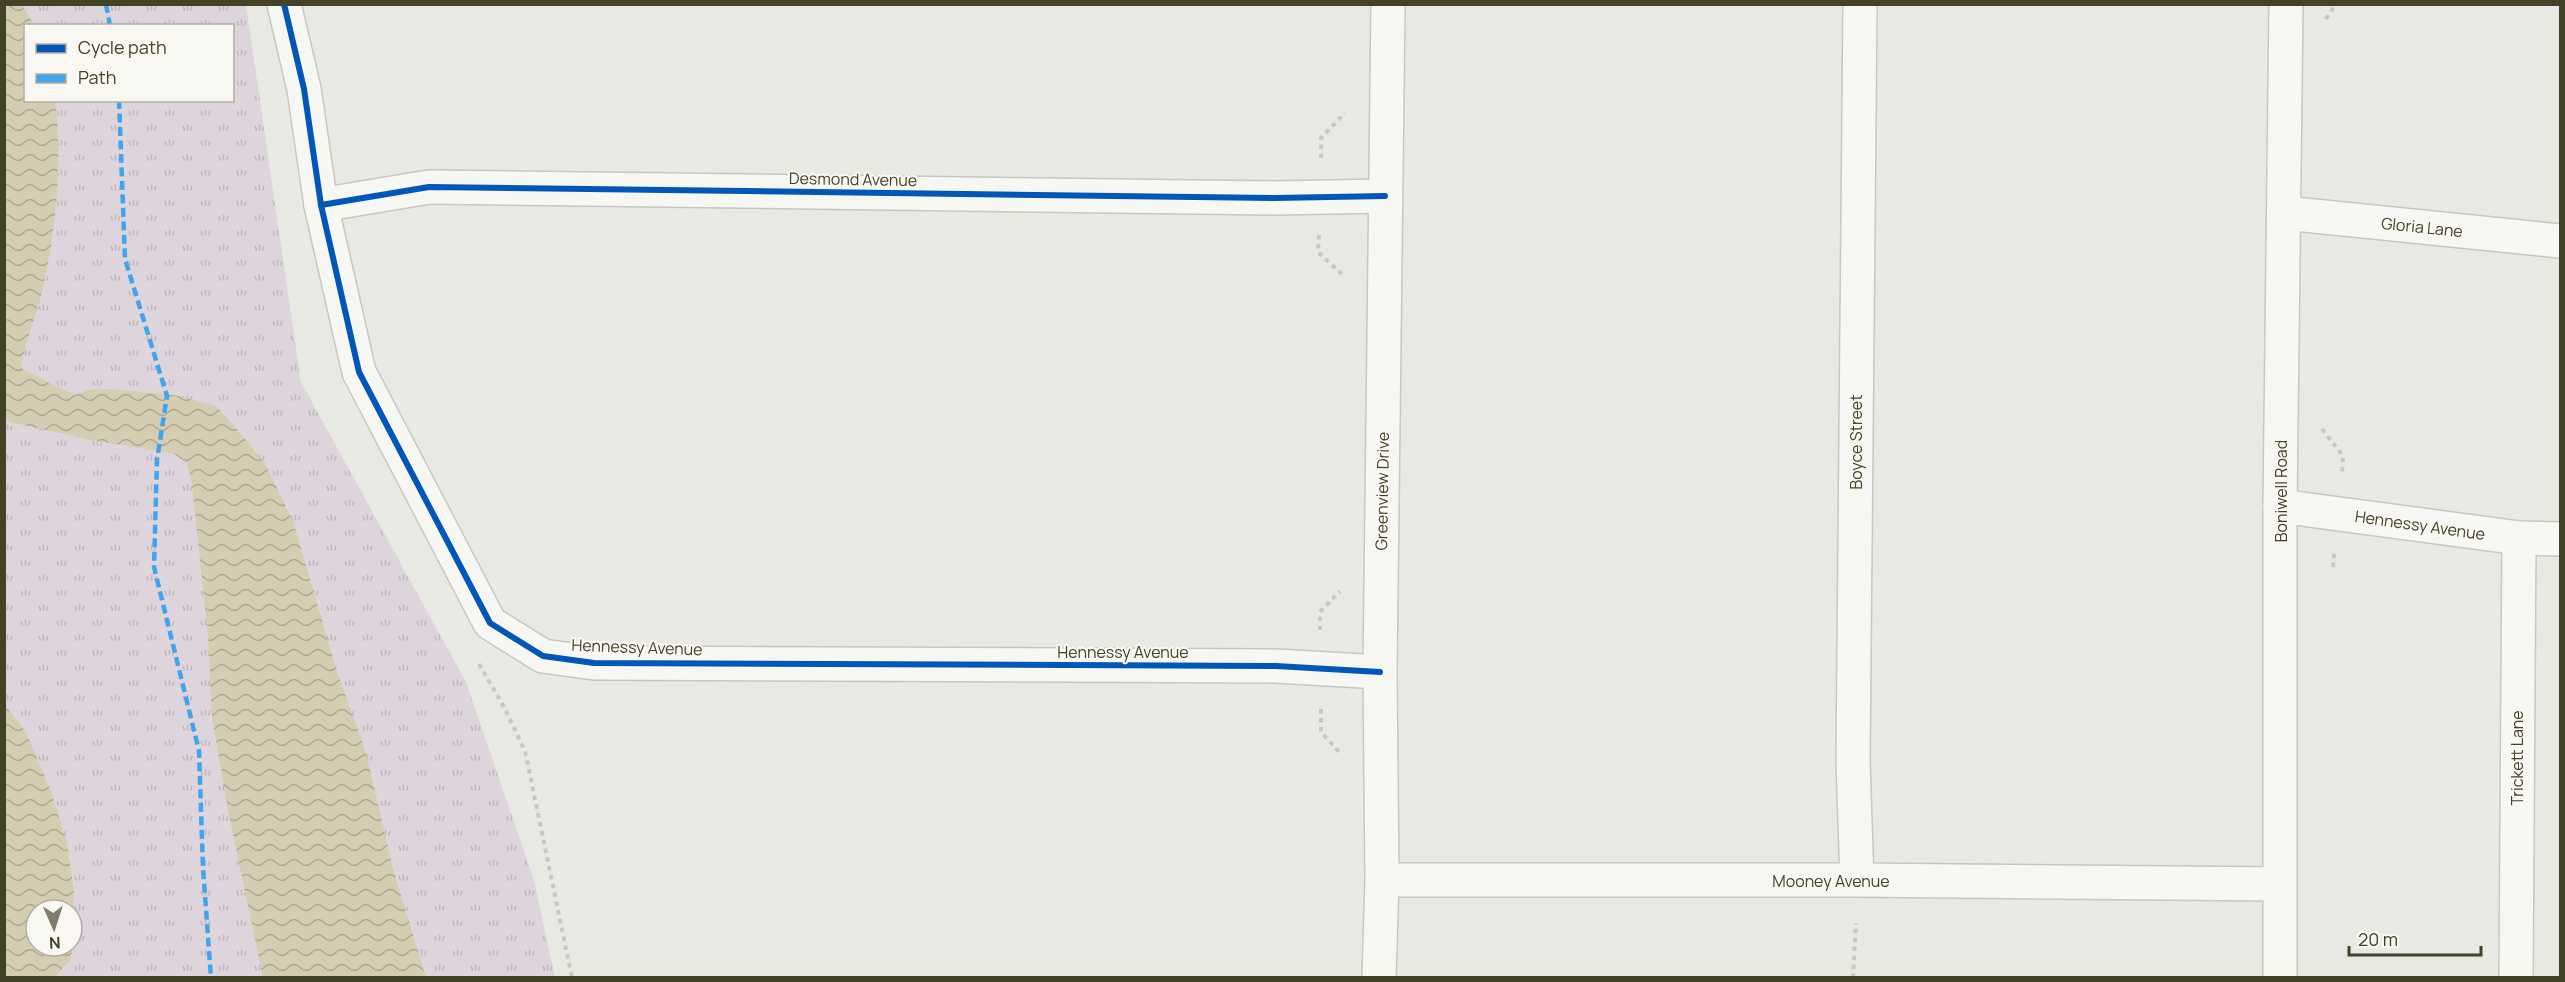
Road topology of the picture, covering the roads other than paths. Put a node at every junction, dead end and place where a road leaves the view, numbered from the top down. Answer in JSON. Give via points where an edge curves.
{"nodes":[{"id":1,"x":284,"y":4,"type":"edge"},
{"id":2,"x":1388,"y":4,"type":"edge"},
{"id":3,"x":1860,"y":4,"type":"edge"},
{"id":4,"x":2286,"y":4,"type":"edge"},
{"id":5,"x":1386,"y":195,"type":"junction"},
{"id":6,"x":321,"y":205,"type":"junction"},
{"id":7,"x":2284,"y":213,"type":"junction"},
{"id":8,"x":2560,"y":241,"type":"edge"},
{"id":9,"x":2280,"y":506,"type":"junction"},
{"id":10,"x":2519,"y":538,"type":"junction"},
{"id":11,"x":2560,"y":539,"type":"edge"},
{"id":12,"x":1380,"y":672,"type":"junction"},
{"id":13,"x":1382,"y":880,"type":"junction"},
{"id":14,"x":1857,"y":880,"type":"junction"},
{"id":15,"x":2279,"y":884,"type":"junction"},
{"id":16,"x":1380,"y":978,"type":"edge"},
{"id":17,"x":2280,"y":978,"type":"edge"},
{"id":18,"x":2516,"y":978,"type":"edge"}],
"edges":[{"from":1,"to":6,"type":"street","name":"Hennessy Avenue","via":[[304,89]]},
{"from":2,"to":5,"type":"street","name":"Greenview Drive"},
{"from":3,"to":14,"type":"street","name":"Boyce Street","via":[[1853,750]]},
{"from":4,"to":7,"type":"street","name":"Boniwell Road"},
{"from":5,"to":6,"type":"street","name":"Desmond Avenue","via":[[1320,198],[429,187]]},
{"from":5,"to":12,"type":"street","name":"Greenview Drive"},
{"from":6,"to":12,"type":"street","name":"Hennessy Avenue","via":[[359,372],[490,624],[543,656],[594,663],[1264,666]]},
{"from":7,"to":8,"type":"street","name":"Gloria Lane"},
{"from":7,"to":9,"type":"street","name":"Boniwell Road"},
{"from":9,"to":10,"type":"street","name":"Hennessy Avenue"},
{"from":9,"to":15,"type":"street","name":"Boniwell Road"},
{"from":10,"to":11,"type":"street","name":"Hennessy Avenue"},
{"from":10,"to":18,"type":"street","name":"Trickett Lane"},
{"from":12,"to":13,"type":"street","name":"Greenview Drive"},
{"from":13,"to":14,"type":"street","name":"Mooney Avenue"},
{"from":13,"to":16,"type":"street","name":"Greenview Drive"},
{"from":14,"to":15,"type":"street","name":"Mooney Avenue"},
{"from":15,"to":17,"type":"street","name":"Boniwell Road"}]}
